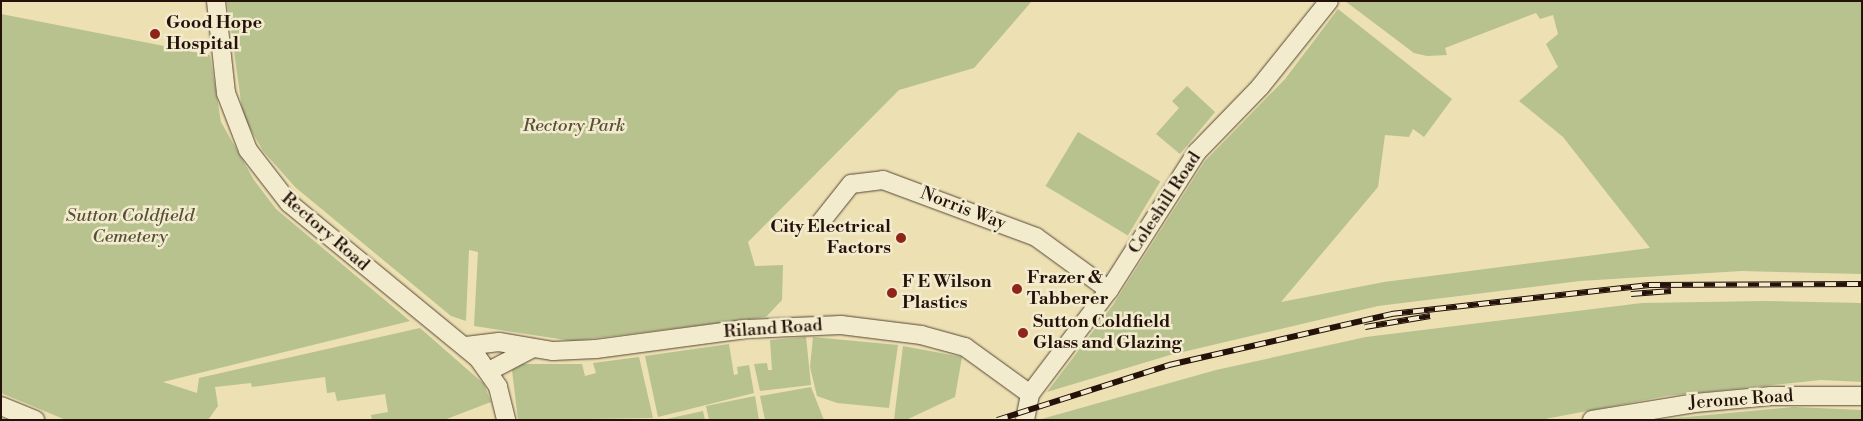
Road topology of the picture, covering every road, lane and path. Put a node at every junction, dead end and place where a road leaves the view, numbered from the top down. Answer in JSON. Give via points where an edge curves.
{"nodes":[{"id":1,"x":216,"y":1,"type":"edge"},
{"id":2,"x":1329,"y":1,"type":"edge"},
{"id":3,"x":820,"y":222,"type":"dead end"},
{"id":4,"x":1109,"y":290,"type":"junction"},
{"id":5,"x":466,"y":346,"type":"junction"},
{"id":6,"x":530,"y":349,"type":"junction"},
{"id":7,"x":489,"y":371,"type":"junction"},
{"id":8,"x":1030,"y":394,"type":"junction"},
{"id":9,"x":1862,"y":396,"type":"edge"},
{"id":10,"x":1,"y":406,"type":"edge"},
{"id":11,"x":35,"y":420,"type":"edge"},
{"id":12,"x":506,"y":420,"type":"edge"},
{"id":13,"x":1025,"y":420,"type":"edge"},
{"id":14,"x":1592,"y":420,"type":"edge"}],
"edges":[{"from":1,"to":5,"type":"street","name":"Rectory Road","via":[[230,114],[268,179],[317,229]]},
{"from":2,"to":4,"type":"street","name":"Coleshill Road","via":[[1260,87],[1197,152]]},
{"from":3,"to":4,"type":"street","name":"Norris Way","via":[[851,184],[883,180],[1036,238]]},
{"from":4,"to":8,"type":"street","name":"Coleshill Road"},
{"from":5,"to":6,"type":"street","name":"Riland Road","via":[[499,342]]},
{"from":5,"to":7,"type":"street","name":"Rectory Road"},
{"from":6,"to":7,"type":"street","name":"Riland Road"},
{"from":6,"to":8,"type":"street","name":"Riland Road","via":[[596,349],[746,329],[834,325],[921,335],[965,347]]},
{"from":7,"to":12,"type":"street","name":"Rectory Road"},
{"from":8,"to":13,"type":"street","name":"Coleshill Road"},
{"from":9,"to":14,"type":"street","name":"Jerome Road","via":[[1695,402]]},
{"from":10,"to":11,"type":"street"}]}
